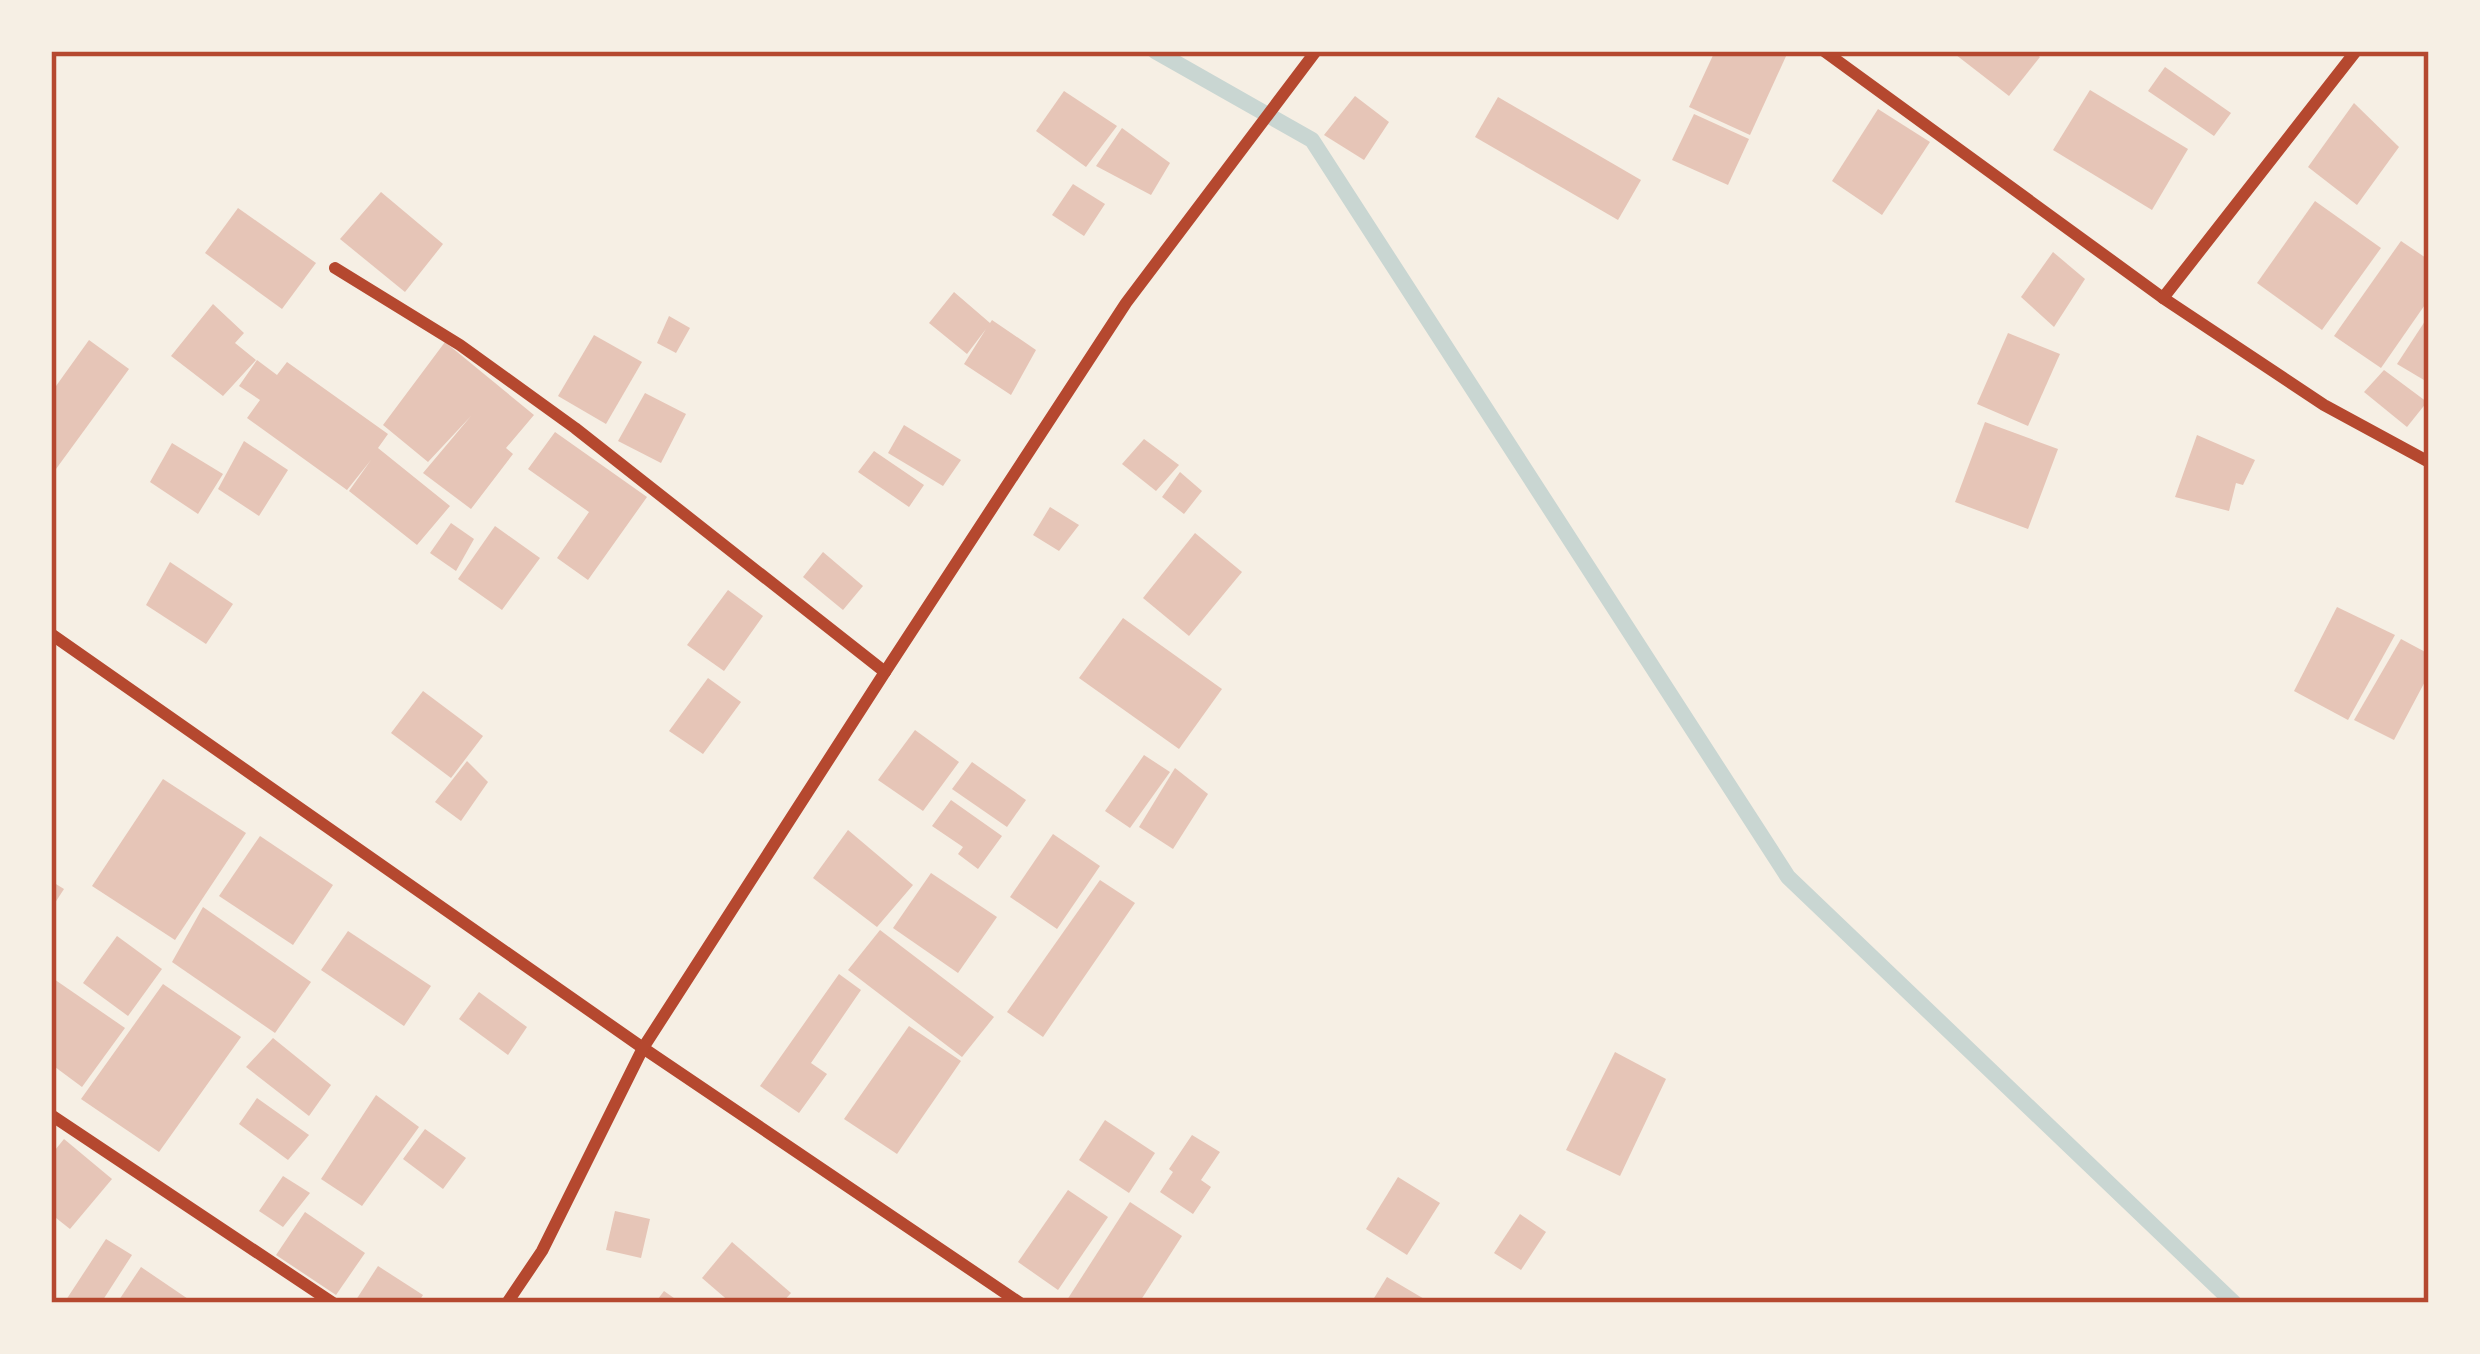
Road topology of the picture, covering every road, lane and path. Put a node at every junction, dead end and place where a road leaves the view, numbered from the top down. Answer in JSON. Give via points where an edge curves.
{"nodes":[{"id":1,"x":1316,"y":51,"type":"edge"},
{"id":2,"x":1824,"y":51,"type":"edge"},
{"id":3,"x":2356,"y":51,"type":"edge"},
{"id":4,"x":335,"y":268,"type":"dead end"},
{"id":5,"x":2163,"y":298,"type":"junction"},
{"id":6,"x":2429,"y":462,"type":"edge"},
{"id":7,"x":51,"y":634,"type":"edge"},
{"id":8,"x":885,"y":672,"type":"junction"},
{"id":9,"x":644,"y":1048,"type":"junction"},
{"id":10,"x":51,"y":1115,"type":"edge"},
{"id":11,"x":333,"y":1303,"type":"edge"},
{"id":12,"x":507,"y":1303,"type":"edge"},
{"id":13,"x":1019,"y":1303,"type":"edge"}],
"edges":[{"from":1,"to":8,"type":"street","via":[[1126,303]]},
{"from":2,"to":5,"type":"street"},
{"from":3,"to":5,"type":"street"},
{"from":4,"to":8,"type":"street","via":[[574,428]]},
{"from":5,"to":6,"type":"street","via":[[2324,405]]},
{"from":7,"to":9,"type":"street"},
{"from":8,"to":9,"type":"street"},
{"from":9,"to":12,"type":"street","via":[[542,1251]]},
{"from":9,"to":13,"type":"street"},
{"from":10,"to":11,"type":"street"}]}
